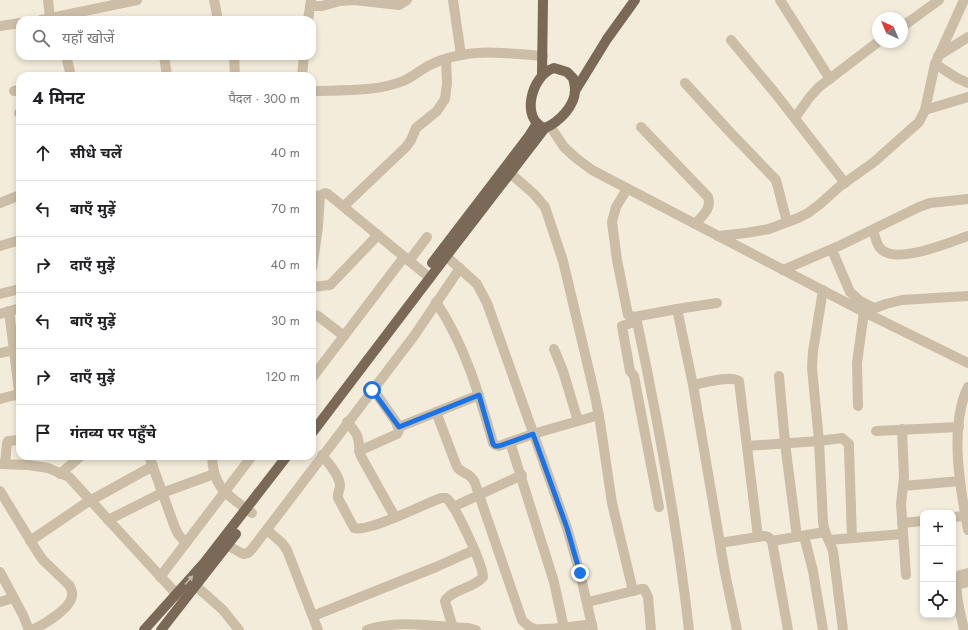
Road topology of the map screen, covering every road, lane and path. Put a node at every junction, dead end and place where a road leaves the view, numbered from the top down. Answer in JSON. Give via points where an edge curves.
{"nodes":[{"id":1,"x":48,"y":0,"type":"edge"},
{"id":2,"x":137,"y":0,"type":"edge"},
{"id":3,"x":214,"y":0,"type":"edge"},
{"id":4,"x":407,"y":0,"type":"edge"},
{"id":5,"x":453,"y":0,"type":"edge"},
{"id":6,"x":543,"y":0,"type":"edge"},
{"id":7,"x":635,"y":0,"type":"edge"},
{"id":8,"x":780,"y":0,"type":"edge"},
{"id":9,"x":939,"y":0,"type":"edge"},
{"id":10,"x":964,"y":0,"type":"edge"},
{"id":11,"x":311,"y":3,"type":"edge"},
{"id":12,"x":51,"y":16,"type":"edge"},
{"id":13,"x":65,"y":16,"type":"edge"},
{"id":14,"x":217,"y":16,"type":"edge"},
{"id":15,"x":308,"y":16,"type":"edge"},
{"id":16,"x":908,"y":23,"type":"edge"},
{"id":17,"x":16,"y":24,"type":"edge"},
{"id":18,"x":0,"y":26,"type":"edge"},
{"id":19,"x":968,"y":37,"type":"edge"},
{"id":20,"x":731,"y":40,"type":"dead end"},
{"id":21,"x":872,"y":46,"type":"edge"},
{"id":22,"x":461,"y":55,"type":"junction"},
{"id":23,"x":543,"y":56,"type":"junction"},
{"id":24,"x":446,"y":59,"type":"junction"},
{"id":25,"x":67,"y":60,"type":"edge"},
{"id":26,"x":165,"y":60,"type":"edge"},
{"id":27,"x":234,"y":60,"type":"edge"},
{"id":28,"x":304,"y":60,"type":"edge"},
{"id":29,"x":936,"y":60,"type":"junction"},
{"id":30,"x":70,"y":72,"type":"edge"},
{"id":31,"x":166,"y":72,"type":"edge"},
{"id":32,"x":235,"y":72,"type":"edge"},
{"id":33,"x":302,"y":72,"type":"edge"},
{"id":34,"x":542,"y":75,"type":"junction"},
{"id":35,"x":830,"y":79,"type":"junction"},
{"id":36,"x":685,"y":82,"type":"dead end"},
{"id":37,"x":968,"y":84,"type":"edge"},
{"id":38,"x":316,"y":90,"type":"edge"},
{"id":39,"x":575,"y":91,"type":"junction"},
{"id":40,"x":968,"y":100,"type":"edge"},
{"id":41,"x":925,"y":110,"type":"junction"},
{"id":42,"x":795,"y":118,"type":"junction"},
{"id":43,"x":544,"y":126,"type":"junction"},
{"id":44,"x":641,"y":127,"type":"dead end"},
{"id":45,"x":510,"y":173,"type":"junction"},
{"id":46,"x":845,"y":183,"type":"junction"},
{"id":47,"x":627,"y":189,"type":"junction"},
{"id":48,"x":316,"y":195,"type":"edge"},
{"id":49,"x":16,"y":197,"type":"edge"},
{"id":50,"x":968,"y":199,"type":"edge"},
{"id":51,"x":0,"y":203,"type":"edge"},
{"id":52,"x":344,"y":206,"type":"junction"},
{"id":53,"x":787,"y":222,"type":"junction"},
{"id":54,"x":694,"y":224,"type":"junction"},
{"id":55,"x":873,"y":230,"type":"junction"},
{"id":56,"x":378,"y":235,"type":"junction"},
{"id":57,"x":718,"y":236,"type":"junction"},
{"id":58,"x":968,"y":236,"type":"edge"},
{"id":59,"x":428,"y":237,"type":"dead end"},
{"id":60,"x":16,"y":241,"type":"edge"},
{"id":61,"x":316,"y":241,"type":"edge"},
{"id":62,"x":0,"y":246,"type":"edge"},
{"id":63,"x":832,"y":250,"type":"junction"},
{"id":64,"x":446,"y":256,"type":"junction"},
{"id":65,"x":406,"y":259,"type":"junction"},
{"id":66,"x":460,"y":268,"type":"junction"},
{"id":67,"x":783,"y":270,"type":"junction"},
{"id":68,"x":427,"y":276,"type":"junction"},
{"id":69,"x":316,"y":287,"type":"edge"},
{"id":70,"x":16,"y":290,"type":"edge"},
{"id":71,"x":823,"y":290,"type":"junction"},
{"id":72,"x":0,"y":294,"type":"edge"},
{"id":73,"x":968,"y":296,"type":"edge"},
{"id":74,"x":436,"y":302,"type":"junction"},
{"id":75,"x":716,"y":303,"type":"dead end"},
{"id":76,"x":874,"y":308,"type":"junction"},
{"id":77,"x":16,"y":309,"type":"edge"},
{"id":78,"x":677,"y":309,"type":"junction"},
{"id":79,"x":864,"y":312,"type":"junction"},
{"id":80,"x":5,"y":313,"type":"edge"},
{"id":81,"x":316,"y":315,"type":"edge"},
{"id":82,"x":636,"y":319,"type":"junction"},
{"id":83,"x":344,"y":336,"type":"junction"},
{"id":84,"x":554,"y":349,"type":"dead end"},
{"id":85,"x":14,"y":350,"type":"junction"},
{"id":86,"x":0,"y":353,"type":"edge"},
{"id":87,"x":968,"y":363,"type":"edge"},
{"id":88,"x":16,"y":365,"type":"edge"},
{"id":89,"x":316,"y":373,"type":"edge"},
{"id":90,"x":779,"y":376,"type":"dead end"},
{"id":91,"x":693,"y":385,"type":"junction"},
{"id":92,"x":968,"y":387,"type":"edge"},
{"id":93,"x":372,"y":390,"type":"junction"},
{"id":94,"x":16,"y":395,"type":"edge"},
{"id":95,"x":479,"y":395,"type":"junction"},
{"id":96,"x":0,"y":399,"type":"edge"},
{"id":97,"x":858,"y":406,"type":"dead end"},
{"id":98,"x":436,"y":412,"type":"junction"},
{"id":99,"x":599,"y":415,"type":"junction"},
{"id":100,"x":316,"y":418,"type":"edge"},
{"id":101,"x":578,"y":421,"type":"junction"},
{"id":102,"x":347,"y":422,"type":"junction"},
{"id":103,"x":399,"y":427,"type":"junction"},
{"id":104,"x":959,"y":427,"type":"junction"},
{"id":105,"x":316,"y":428,"type":"edge"},
{"id":106,"x":902,"y":429,"type":"junction"},
{"id":107,"x":876,"y":431,"type":"dead end"},
{"id":108,"x":533,"y":434,"type":"junction"},
{"id":109,"x":16,"y":440,"type":"edge"},
{"id":110,"x":819,"y":441,"type":"junction"},
{"id":111,"x":510,"y":442,"type":"junction"},
{"id":112,"x":785,"y":444,"type":"junction"},
{"id":113,"x":747,"y":446,"type":"junction"},
{"id":114,"x":359,"y":451,"type":"junction"},
{"id":115,"x":322,"y":455,"type":"junction"},
{"id":116,"x":76,"y":460,"type":"edge"},
{"id":117,"x":212,"y":460,"type":"edge"},
{"id":118,"x":249,"y":460,"type":"edge"},
{"id":119,"x":284,"y":460,"type":"edge"},
{"id":120,"x":292,"y":460,"type":"edge"},
{"id":121,"x":151,"y":461,"type":"edge"},
{"id":122,"x":3,"y":464,"type":"edge"},
{"id":123,"x":60,"y":474,"type":"junction"},
{"id":124,"x":214,"y":474,"type":"junction"},
{"id":125,"x":522,"y":475,"type":"junction"},
{"id":126,"x":960,"y":481,"type":"junction"},
{"id":127,"x":903,"y":486,"type":"junction"},
{"id":128,"x":0,"y":491,"type":"edge"},
{"id":129,"x":225,"y":492,"type":"junction"},
{"id":130,"x":162,"y":493,"type":"junction"},
{"id":131,"x":480,"y":495,"type":"junction"},
{"id":132,"x":90,"y":501,"type":"junction"},
{"id":133,"x":453,"y":507,"type":"junction"},
{"id":134,"x":659,"y":507,"type":"dead end"},
{"id":135,"x":249,"y":511,"type":"junction"},
{"id":136,"x":965,"y":516,"type":"junction"},
{"id":137,"x":395,"y":517,"type":"junction"},
{"id":138,"x":956,"y":517,"type":"edge"},
{"id":139,"x":108,"y":520,"type":"junction"},
{"id":140,"x":920,"y":520,"type":"edge"},
{"id":141,"x":902,"y":523,"type":"junction"},
{"id":142,"x":267,"y":530,"type":"junction"},
{"id":143,"x":968,"y":530,"type":"edge"},
{"id":144,"x":903,"y":534,"type":"junction"},
{"id":145,"x":801,"y":536,"type":"junction"},
{"id":146,"x":827,"y":536,"type":"junction"},
{"id":147,"x":758,"y":537,"type":"junction"},
{"id":148,"x":852,"y":538,"type":"junction"},
{"id":149,"x":30,"y":541,"type":"junction"},
{"id":150,"x":772,"y":541,"type":"junction"},
{"id":151,"x":186,"y":543,"type":"junction"},
{"id":152,"x":720,"y":543,"type":"junction"},
{"id":153,"x":227,"y":545,"type":"junction"},
{"id":154,"x":474,"y":550,"type":"junction"},
{"id":155,"x":0,"y":572,"type":"edge"},
{"id":156,"x":968,"y":573,"type":"edge"},
{"id":157,"x":906,"y":575,"type":"dead end"},
{"id":158,"x":160,"y":577,"type":"junction"},
{"id":159,"x":968,"y":582,"type":"edge"},
{"id":160,"x":956,"y":585,"type":"junction"},
{"id":161,"x":196,"y":586,"type":"junction"},
{"id":162,"x":633,"y":591,"type":"junction"},
{"id":163,"x":176,"y":594,"type":"junction"},
{"id":164,"x":13,"y":598,"type":"junction"},
{"id":165,"x":0,"y":602,"type":"edge"},
{"id":166,"x":184,"y":602,"type":"junction"},
{"id":167,"x":588,"y":602,"type":"junction"},
{"id":168,"x":313,"y":616,"type":"junction"},
{"id":169,"x":593,"y":627,"type":"edge"},
{"id":170,"x":452,"y":628,"type":"junction"},
{"id":171,"x":564,"y":628,"type":"junction"},
{"id":172,"x":28,"y":630,"type":"edge"},
{"id":173,"x":32,"y":630,"type":"edge"},
{"id":174,"x":144,"y":630,"type":"edge"},
{"id":175,"x":162,"y":630,"type":"edge"},
{"id":176,"x":239,"y":630,"type":"edge"},
{"id":177,"x":318,"y":630,"type":"edge"},
{"id":178,"x":368,"y":630,"type":"edge"},
{"id":179,"x":476,"y":630,"type":"edge"},
{"id":180,"x":651,"y":630,"type":"edge"},
{"id":181,"x":689,"y":630,"type":"edge"},
{"id":182,"x":737,"y":630,"type":"edge"},
{"id":183,"x":788,"y":630,"type":"edge"},
{"id":184,"x":823,"y":630,"type":"edge"},
{"id":185,"x":843,"y":630,"type":"edge"},
{"id":186,"x":964,"y":630,"type":"edge"}],
"edges":[{"from":1,"to":12,"type":"street"},
{"from":2,"to":13,"type":"street"},
{"from":3,"to":14,"type":"street"},
{"from":4,"to":11,"type":"street","via":[[399,5],[354,0],[322,6]]},
{"from":5,"to":22,"type":"street"},
{"from":6,"to":23,"type":"main road"},
{"from":7,"to":39,"type":"main road"},
{"from":8,"to":35,"type":"street"},
{"from":9,"to":16,"type":"street"},
{"from":10,"to":29,"type":"street"},
{"from":11,"to":15,"type":"street"},
{"from":17,"to":18,"type":"street"},
{"from":19,"to":29,"type":"street"},
{"from":20,"to":42,"type":"street"},
{"from":21,"to":35,"type":"street"},
{"from":22,"to":23,"type":"street","via":[[510,53]]},
{"from":22,"to":24,"type":"street"},
{"from":23,"to":34,"type":"main road"},
{"from":24,"to":38,"type":"street","via":[[431,64],[402,82],[386,86],[359,90]]},
{"from":24,"to":52,"type":"street","via":[[447,93],[441,106],[416,128],[406,147]]},
{"from":25,"to":30,"type":"street"},
{"from":26,"to":31,"type":"street"},
{"from":27,"to":32,"type":"street"},
{"from":28,"to":33,"type":"street"},
{"from":29,"to":37,"type":"street"},
{"from":29,"to":41,"type":"street"},
{"from":34,"to":39,"type":"main road","via":[[554,68],[567,72],[573,78]]},
{"from":34,"to":43,"type":"main road","via":[[536,83],[531,105],[533,117]]},
{"from":35,"to":42,"type":"street","via":[[815,91]]},
{"from":36,"to":53,"type":"street","via":[[776,180]]},
{"from":39,"to":43,"type":"main road","via":[[571,104],[561,118]]},
{"from":40,"to":41,"type":"street"},
{"from":41,"to":46,"type":"street","via":[[922,117],[874,162]]},
{"from":42,"to":46,"type":"street"},
{"from":43,"to":45,"type":"main road"},
{"from":43,"to":47,"type":"street","via":[[576,158]]},
{"from":43,"to":68,"type":"main road","via":[[529,136]]},
{"from":44,"to":54,"type":"street","via":[[708,197],[707,210]]},
{"from":45,"to":64,"type":"main road"},
{"from":45,"to":99,"type":"street","via":[[541,201],[549,215],[563,261]]},
{"from":46,"to":53,"type":"street","via":[[808,213]]},
{"from":47,"to":54,"type":"street"},
{"from":47,"to":82,"type":"street","via":[[616,207],[612,222],[627,313]]},
{"from":48,"to":52,"type":"street","via":[[326,193]]},
{"from":48,"to":61,"type":"street"},
{"from":49,"to":51,"type":"street"},
{"from":50,"to":55,"type":"street","via":[[930,203]]},
{"from":52,"to":56,"type":"street"},
{"from":53,"to":57,"type":"street","via":[[769,229]]},
{"from":54,"to":57,"type":"street"},
{"from":55,"to":58,"type":"street","via":[[880,248],[893,254],[913,253]]},
{"from":55,"to":63,"type":"street"},
{"from":56,"to":65,"type":"street"},
{"from":56,"to":69,"type":"street","via":[[330,285]]},
{"from":57,"to":67,"type":"street"},
{"from":59,"to":65,"type":"street"},
{"from":60,"to":62,"type":"street"},
{"from":63,"to":67,"type":"street"},
{"from":63,"to":76,"type":"street","via":[[850,292]]},
{"from":64,"to":66,"type":"street"},
{"from":64,"to":68,"type":"main road"},
{"from":65,"to":68,"type":"street"},
{"from":65,"to":83,"type":"street"},
{"from":66,"to":74,"type":"street"},
{"from":66,"to":108,"type":"street","via":[[481,290]]},
{"from":67,"to":71,"type":"street"},
{"from":68,"to":100,"type":"main road"},
{"from":68,"to":105,"type":"main road"},
{"from":70,"to":72,"type":"street"},
{"from":71,"to":79,"type":"street"},
{"from":71,"to":110,"type":"street","via":[[812,363]]},
{"from":73,"to":76,"type":"street","via":[[902,300]]},
{"from":74,"to":93,"type":"street","via":[[414,336]]},
{"from":74,"to":95,"type":"street","via":[[458,338]]},
{"from":75,"to":78,"type":"street"},
{"from":76,"to":79,"type":"street"},
{"from":77,"to":80,"type":"street"},
{"from":78,"to":82,"type":"street"},
{"from":78,"to":91,"type":"street"},
{"from":79,"to":87,"type":"street"},
{"from":79,"to":97,"type":"street","via":[[857,363]]},
{"from":80,"to":85,"type":"street"},
{"from":81,"to":83,"type":"street"},
{"from":82,"to":134,"type":"street","via":[[622,326]]},
{"from":82,"to":181,"type":"street","via":[[661,440]]},
{"from":83,"to":89,"type":"street"},
{"from":84,"to":101,"type":"street","via":[[564,371]]},
{"from":85,"to":86,"type":"street"},
{"from":85,"to":88,"type":"street"},
{"from":90,"to":112,"type":"street"},
{"from":91,"to":113,"type":"street","via":[[724,379],[739,381]]},
{"from":91,"to":152,"type":"street"},
{"from":92,"to":104,"type":"street","via":[[963,399]]},
{"from":93,"to":102,"type":"street"},
{"from":93,"to":103,"type":"street"},
{"from":94,"to":96,"type":"street"},
{"from":95,"to":98,"type":"street"},
{"from":95,"to":111,"type":"street","via":[[493,444],[499,446]]},
{"from":98,"to":103,"type":"street"},
{"from":98,"to":131,"type":"street","via":[[457,467],[472,477]]},
{"from":99,"to":101,"type":"street"},
{"from":99,"to":162,"type":"street","via":[[612,502]]},
{"from":101,"to":108,"type":"street"},
{"from":102,"to":114,"type":"street","via":[[356,434]]},
{"from":102,"to":115,"type":"street"},
{"from":103,"to":114,"type":"street","via":[[397,434]]},
{"from":104,"to":106,"type":"street"},
{"from":104,"to":126,"type":"street"},
{"from":106,"to":107,"type":"street"},
{"from":106,"to":127,"type":"street"},
{"from":108,"to":111,"type":"street"},
{"from":108,"to":167,"type":"street","via":[[567,528]]},
{"from":109,"to":122,"type":"street","via":[[6,443]]},
{"from":110,"to":112,"type":"street"},
{"from":110,"to":146,"type":"street","via":[[823,522]]},
{"from":110,"to":148,"type":"street","via":[[842,438],[848,444]]},
{"from":111,"to":125,"type":"street"},
{"from":112,"to":113,"type":"street"},
{"from":112,"to":145,"type":"street"},
{"from":113,"to":147,"type":"street"},
{"from":114,"to":137,"type":"street"},
{"from":115,"to":137,"type":"street","via":[[339,480],[340,488],[337,495],[354,528],[364,529]]},
{"from":115,"to":142,"type":"street"},
{"from":116,"to":123,"type":"street"},
{"from":117,"to":124,"type":"street"},
{"from":118,"to":129,"type":"street"},
{"from":119,"to":135,"type":"main road"},
{"from":120,"to":135,"type":"main road"},
{"from":121,"to":130,"type":"street"},
{"from":121,"to":132,"type":"street"},
{"from":122,"to":123,"type":"street","via":[[48,468]]},
{"from":123,"to":132,"type":"street","via":[[69,478]]},
{"from":124,"to":129,"type":"street","via":[[217,483]]},
{"from":124,"to":130,"type":"street"},
{"from":125,"to":131,"type":"street"},
{"from":125,"to":171,"type":"street","via":[[554,582]]},
{"from":126,"to":127,"type":"street"},
{"from":126,"to":136,"type":"street"},
{"from":127,"to":141,"type":"street"},
{"from":128,"to":149,"type":"street"},
{"from":129,"to":135,"type":"street"},
{"from":129,"to":151,"type":"street"},
{"from":130,"to":139,"type":"street"},
{"from":130,"to":151,"type":"street","via":[[178,534]]},
{"from":131,"to":133,"type":"street"},
{"from":131,"to":171,"type":"street","via":[[522,620],[535,629]]},
{"from":132,"to":139,"type":"street"},
{"from":132,"to":149,"type":"street"},
{"from":133,"to":137,"type":"street","via":[[449,500],[441,498]]},
{"from":133,"to":154,"type":"street"},
{"from":135,"to":153,"type":"main road"},
{"from":163,"to":135,"type":"main road","one_way":true},
{"from":136,"to":138,"type":"street"},
{"from":136,"to":143,"type":"street"},
{"from":139,"to":158,"type":"street"},
{"from":140,"to":141,"type":"street"},
{"from":141,"to":144,"type":"street"},
{"from":142,"to":153,"type":"street","via":[[248,554]]},
{"from":142,"to":168,"type":"street","via":[[287,550]]},
{"from":144,"to":148,"type":"street"},
{"from":144,"to":157,"type":"street"},
{"from":145,"to":146,"type":"street"},
{"from":145,"to":150,"type":"street"},
{"from":145,"to":184,"type":"street","via":[[813,571]]},
{"from":146,"to":148,"type":"street"},
{"from":146,"to":185,"type":"street","via":[[834,558]]},
{"from":147,"to":150,"type":"street","via":[[767,536]]},
{"from":147,"to":152,"type":"street"},
{"from":149,"to":173,"type":"street","via":[[43,560],[70,586],[72,592],[70,602],[55,617]]},
{"from":150,"to":183,"type":"street"},
{"from":151,"to":158,"type":"street"},
{"from":152,"to":182,"type":"street"},
{"from":153,"to":161,"type":"main road"},
{"from":154,"to":168,"type":"street"},
{"from":154,"to":170,"type":"street","via":[[483,577],[479,582],[447,597],[446,608]]},
{"from":155,"to":164,"type":"street"},
{"from":156,"to":160,"type":"street","via":[[958,577]]},
{"from":158,"to":163,"type":"street"},
{"from":159,"to":160,"type":"street"},
{"from":160,"to":186,"type":"street"},
{"from":161,"to":166,"type":"main road"},
{"from":161,"to":176,"type":"street","via":[[223,610]]},
{"from":162,"to":167,"type":"street"},
{"from":162,"to":180,"type":"street","via":[[644,589],[647,592]]},
{"from":163,"to":166,"type":"street"},
{"from":163,"to":174,"type":"main road"},
{"from":164,"to":165,"type":"street"},
{"from":164,"to":172,"type":"street"},
{"from":166,"to":175,"type":"main road"},
{"from":167,"to":169,"type":"street"},
{"from":168,"to":177,"type":"street"},
{"from":169,"to":171,"type":"street"},
{"from":170,"to":178,"type":"street","via":[[393,625]]},
{"from":170,"to":179,"type":"street"}]}
